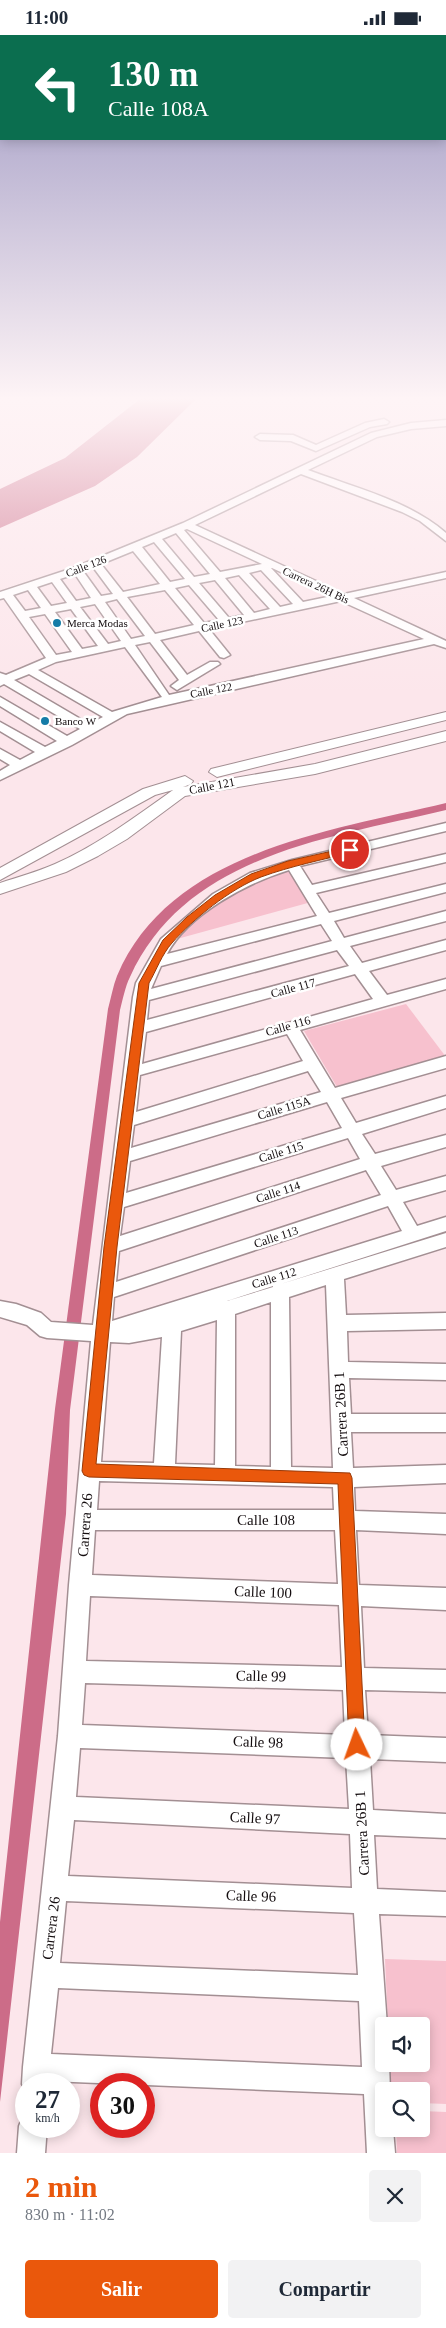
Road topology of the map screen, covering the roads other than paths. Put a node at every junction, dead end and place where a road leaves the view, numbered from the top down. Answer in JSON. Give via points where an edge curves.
{"nodes":[{"id":1,"x":242,"y":498,"type":"edge"},
{"id":2,"x":374,"y":498,"type":"edge"},
{"id":3,"x":182,"y":527,"type":"junction"},
{"id":4,"x":156,"y":537,"type":"junction"},
{"id":5,"x":446,"y":538,"type":"edge"},
{"id":6,"x":135,"y":546,"type":"junction"},
{"id":7,"x":95,"y":563,"type":"junction"},
{"id":8,"x":268,"y":566,"type":"junction"},
{"id":9,"x":78,"y":570,"type":"junction"},
{"id":10,"x":242,"y":571,"type":"junction"},
{"id":11,"x":446,"y":575,"type":"edge"},
{"id":12,"x":217,"y":576,"type":"junction"},
{"id":13,"x":54,"y":578,"type":"junction"},
{"id":14,"x":193,"y":581,"type":"junction"},
{"id":15,"x":31,"y":586,"type":"junction"},
{"id":16,"x":167,"y":586,"type":"junction"},
{"id":17,"x":4,"y":595,"type":"edge"},
{"id":18,"x":120,"y":595,"type":"junction"},
{"id":19,"x":344,"y":598,"type":"junction"},
{"id":20,"x":98,"y":600,"type":"junction"},
{"id":21,"x":74,"y":605,"type":"junction"},
{"id":22,"x":301,"y":607,"type":"junction"},
{"id":23,"x":48,"y":610,"type":"junction"},
{"id":24,"x":278,"y":612,"type":"junction"},
{"id":25,"x":22,"y":615,"type":"junction"},
{"id":26,"x":252,"y":617,"type":"junction"},
{"id":27,"x":226,"y":623,"type":"junction"},
{"id":28,"x":201,"y":628,"type":"junction"},
{"id":29,"x":153,"y":639,"type":"junction"},
{"id":30,"x":128,"y":643,"type":"junction"},
{"id":31,"x":441,"y":643,"type":"edge"},
{"id":32,"x":105,"y":648,"type":"junction"},
{"id":33,"x":79,"y":654,"type":"junction"},
{"id":34,"x":224,"y":655,"type":"dead end"},
{"id":35,"x":53,"y":659,"type":"junction"},
{"id":36,"x":214,"y":664,"type":"dead end"},
{"id":37,"x":29,"y":669,"type":"junction"},
{"id":38,"x":2,"y":680,"type":"edge"},
{"id":39,"x":186,"y":681,"type":"junction"},
{"id":40,"x":162,"y":697,"type":"junction"},
{"id":41,"x":0,"y":701,"type":"edge"},
{"id":42,"x":446,"y":716,"type":"edge"},
{"id":43,"x":112,"y":717,"type":"junction"},
{"id":44,"x":0,"y":726,"type":"edge"},
{"id":45,"x":402,"y":726,"type":"junction"},
{"id":46,"x":89,"y":729,"type":"junction"},
{"id":47,"x":446,"y":736,"type":"edge"},
{"id":48,"x":68,"y":742,"type":"junction"},
{"id":49,"x":417,"y":743,"type":"junction"},
{"id":50,"x":0,"y":753,"type":"edge"},
{"id":51,"x":45,"y":753,"type":"junction"},
{"id":52,"x":20,"y":766,"type":"junction"},
{"id":53,"x":0,"y":776,"type":"edge"},
{"id":54,"x":446,"y":827,"type":"edge"},
{"id":55,"x":66,"y":837,"type":"junction"},
{"id":56,"x":85,"y":855,"type":"junction"},
{"id":57,"x":446,"y":858,"type":"edge"},
{"id":58,"x":292,"y":863,"type":"junction"},
{"id":59,"x":0,"y":875,"type":"edge"},
{"id":60,"x":446,"y":888,"type":"edge"},
{"id":61,"x":0,"y":889,"type":"edge"},
{"id":62,"x":310,"y":890,"type":"junction"},
{"id":63,"x":446,"y":916,"type":"edge"},
{"id":64,"x":324,"y":918,"type":"junction"},
{"id":65,"x":340,"y":943,"type":"junction"},
{"id":66,"x":446,"y":945,"type":"edge"},
{"id":67,"x":156,"y":962,"type":"junction"},
{"id":68,"x":361,"y":970,"type":"junction"},
{"id":69,"x":446,"y":983,"type":"edge"},
{"id":70,"x":141,"y":997,"type":"junction"},
{"id":71,"x":383,"y":1001,"type":"junction"},
{"id":72,"x":290,"y":1026,"type":"junction"},
{"id":73,"x":139,"y":1029,"type":"junction"},
{"id":74,"x":446,"y":1063,"type":"edge"},
{"id":75,"x":311,"y":1064,"type":"junction"},
{"id":76,"x":132,"y":1072,"type":"junction"},
{"id":77,"x":330,"y":1095,"type":"junction"},
{"id":78,"x":446,"y":1102,"type":"edge"},
{"id":79,"x":126,"y":1121,"type":"junction"},
{"id":80,"x":351,"y":1130,"type":"junction"},
{"id":81,"x":446,"y":1141,"type":"edge"},
{"id":82,"x":122,"y":1157,"type":"junction"},
{"id":83,"x":371,"y":1163,"type":"junction"},
{"id":84,"x":446,"y":1183,"type":"edge"},
{"id":85,"x":392,"y":1199,"type":"junction"},
{"id":86,"x":116,"y":1203,"type":"junction"},
{"id":87,"x":446,"y":1224,"type":"edge"},
{"id":88,"x":414,"y":1234,"type":"junction"},
{"id":89,"x":446,"y":1240,"type":"edge"},
{"id":90,"x":110,"y":1247,"type":"junction"},
{"id":91,"x":335,"y":1274,"type":"junction"},
{"id":92,"x":280,"y":1291,"type":"junction"},
{"id":93,"x":107,"y":1292,"type":"junction"},
{"id":94,"x":226,"y":1308,"type":"junction"},
{"id":95,"x":0,"y":1309,"type":"edge"},
{"id":96,"x":446,"y":1321,"type":"edge"},
{"id":97,"x":337,"y":1323,"type":"junction"},
{"id":98,"x":172,"y":1327,"type":"junction"},
{"id":99,"x":98,"y":1332,"type":"junction"},
{"id":100,"x":339,"y":1370,"type":"junction"},
{"id":101,"x":446,"y":1372,"type":"edge"},
{"id":102,"x":342,"y":1423,"type":"junction"},
{"id":103,"x":446,"y":1423,"type":"edge"},
{"id":104,"x":89,"y":1471,"type":"junction"},
{"id":105,"x":164,"y":1473,"type":"junction"},
{"id":106,"x":446,"y":1474,"type":"edge"},
{"id":107,"x":225,"y":1475,"type":"junction"},
{"id":108,"x":281,"y":1475,"type":"junction"},
{"id":109,"x":344,"y":1478,"type":"junction"},
{"id":110,"x":86,"y":1519,"type":"junction"},
{"id":111,"x":345,"y":1520,"type":"junction"},
{"id":112,"x":446,"y":1524,"type":"edge"},
{"id":113,"x":80,"y":1585,"type":"junction"},
{"id":114,"x":349,"y":1595,"type":"junction"},
{"id":115,"x":446,"y":1599,"type":"edge"},
{"id":116,"x":75,"y":1672,"type":"junction"},
{"id":117,"x":354,"y":1678,"type":"junction"},
{"id":118,"x":446,"y":1681,"type":"edge"},
{"id":119,"x":70,"y":1736,"type":"junction"},
{"id":120,"x":357,"y":1745,"type":"junction"},
{"id":121,"x":446,"y":1750,"type":"edge"},
{"id":122,"x":64,"y":1808,"type":"junction"},
{"id":123,"x":361,"y":1823,"type":"junction"},
{"id":124,"x":446,"y":1826,"type":"edge"},
{"id":125,"x":56,"y":1889,"type":"junction"},
{"id":126,"x":365,"y":1901,"type":"junction"},
{"id":127,"x":446,"y":1905,"type":"edge"},
{"id":128,"x":45,"y":1975,"type":"junction"},
{"id":129,"x":372,"y":1989,"type":"junction"},
{"id":130,"x":36,"y":2073,"type":"edge"},
{"id":131,"x":80,"y":2076,"type":"edge"},
{"id":132,"x":375,"y":2081,"type":"junction"},
{"id":133,"x":32,"y":2138,"type":"edge"},
{"id":134,"x":31,"y":2153,"type":"edge"},
{"id":135,"x":381,"y":2153,"type":"edge"}],
"edges":[{"from":1,"to":3,"type":"street","name":"Calle 126"},
{"from":2,"to":5,"type":"street","via":[[424,519]]},
{"from":3,"to":4,"type":"street","name":"Calle 126"},
{"from":3,"to":8,"type":"street","name":"Carrera 26H Bis"},
{"from":3,"to":12,"type":"street"},
{"from":4,"to":6,"type":"street","name":"Calle 126"},
{"from":4,"to":14,"type":"street"},
{"from":6,"to":7,"type":"street","name":"Calle 126"},
{"from":6,"to":16,"type":"street"},
{"from":7,"to":9,"type":"street","name":"Calle 126"},
{"from":7,"to":18,"type":"street"},
{"from":8,"to":10,"type":"street"},
{"from":8,"to":19,"type":"street","name":"Carrera 26H Bis"},
{"from":8,"to":22,"type":"street"},
{"from":9,"to":13,"type":"street","name":"Calle 126"},
{"from":9,"to":20,"type":"street"},
{"from":10,"to":12,"type":"street"},
{"from":10,"to":24,"type":"street"},
{"from":11,"to":19,"type":"street","name":"Calle 123"},
{"from":12,"to":14,"type":"street"},
{"from":12,"to":26,"type":"street"},
{"from":13,"to":15,"type":"street","name":"Calle 126"},
{"from":13,"to":21,"type":"street"},
{"from":14,"to":16,"type":"street"},
{"from":14,"to":27,"type":"street"},
{"from":15,"to":17,"type":"street","name":"Calle 126"},
{"from":15,"to":23,"type":"street"},
{"from":16,"to":18,"type":"street"},
{"from":16,"to":28,"type":"street"},
{"from":17,"to":25,"type":"street"},
{"from":18,"to":20,"type":"street"},
{"from":18,"to":29,"type":"street"},
{"from":19,"to":22,"type":"street","name":"Calle 123"},
{"from":19,"to":31,"type":"street","name":"Carrera 26H Bis"},
{"from":20,"to":21,"type":"street"},
{"from":20,"to":30,"type":"street"},
{"from":21,"to":23,"type":"street"},
{"from":21,"to":32,"type":"street"},
{"from":22,"to":24,"type":"street","name":"Calle 123"},
{"from":23,"to":25,"type":"street"},
{"from":23,"to":33,"type":"street"},
{"from":24,"to":26,"type":"street","name":"Calle 123"},
{"from":25,"to":35,"type":"street"},
{"from":26,"to":27,"type":"street","name":"Calle 123"},
{"from":27,"to":28,"type":"street","name":"Calle 123"},
{"from":28,"to":29,"type":"street","name":"Calle 123"},
{"from":28,"to":34,"type":"street"},
{"from":29,"to":30,"type":"street","name":"Calle 123"},
{"from":29,"to":39,"type":"street"},
{"from":30,"to":32,"type":"street","name":"Calle 123"},
{"from":30,"to":40,"type":"street"},
{"from":31,"to":40,"type":"street","name":"Calle 122"},
{"from":32,"to":33,"type":"street","name":"Calle 123"},
{"from":33,"to":35,"type":"street","name":"Calle 123"},
{"from":35,"to":37,"type":"street","name":"Calle 123"},
{"from":36,"to":39,"type":"street"},
{"from":37,"to":38,"type":"street","name":"Calle 123"},
{"from":37,"to":43,"type":"street"},
{"from":38,"to":46,"type":"street"},
{"from":39,"to":40,"type":"street"},
{"from":40,"to":43,"type":"street","name":"Calle 122"},
{"from":41,"to":48,"type":"street"},
{"from":42,"to":45,"type":"main road","name":"Calle 121"},
{"from":43,"to":46,"type":"street","name":"Calle 122"},
{"from":44,"to":51,"type":"street"},
{"from":45,"to":49,"type":"main road","via":[[421,732],[422,738]]},
{"from":45,"to":55,"type":"main road","name":"Calle 121","via":[[149,792]]},
{"from":46,"to":48,"type":"street","name":"Calle 122"},
{"from":47,"to":49,"type":"main road","name":"Calle 121"},
{"from":48,"to":51,"type":"street","name":"Calle 122"},
{"from":49,"to":56,"type":"main road","name":"Calle 121","via":[[307,771],[180,792],[121,835]]},
{"from":50,"to":52,"type":"street"},
{"from":51,"to":52,"type":"street","name":"Calle 122"},
{"from":52,"to":53,"type":"street","name":"Calle 122"},
{"from":54,"to":58,"type":"street","name":"Carrera 26"},
{"from":55,"to":56,"type":"main road","via":[[62,843],[63,850]]},
{"from":55,"to":59,"type":"main road","name":"Calle 121"},
{"from":56,"to":61,"type":"main road","name":"Calle 121","via":[[60,868]]},
{"from":57,"to":62,"type":"street"},
{"from":58,"to":62,"type":"street"},
{"from":58,"to":67,"type":"street","name":"Carrera 26","via":[[255,876],[218,897],[166,942]]},
{"from":60,"to":64,"type":"street"},
{"from":62,"to":64,"type":"street"},
{"from":63,"to":65,"type":"street"},
{"from":64,"to":65,"type":"street"},
{"from":64,"to":67,"type":"street"},
{"from":65,"to":68,"type":"street"},
{"from":65,"to":70,"type":"street"},
{"from":66,"to":68,"type":"street","name":"Calle 117"},
{"from":67,"to":70,"type":"street","name":"Carrera 26","via":[[144,983]]},
{"from":68,"to":71,"type":"street"},
{"from":68,"to":73,"type":"street","name":"Calle 117"},
{"from":69,"to":71,"type":"street","name":"Calle 116"},
{"from":70,"to":73,"type":"street","name":"Carrera 26"},
{"from":71,"to":72,"type":"street","name":"Calle 116"},
{"from":72,"to":75,"type":"street"},
{"from":72,"to":76,"type":"street","name":"Calle 116"},
{"from":73,"to":76,"type":"street","name":"Carrera 26"},
{"from":74,"to":77,"type":"street","name":"Calle 115A"},
{"from":75,"to":77,"type":"street"},
{"from":75,"to":79,"type":"street"},
{"from":76,"to":79,"type":"street","name":"Carrera 26"},
{"from":77,"to":80,"type":"street"},
{"from":77,"to":82,"type":"street","name":"Calle 115A"},
{"from":78,"to":80,"type":"street","name":"Calle 115"},
{"from":79,"to":82,"type":"street","name":"Carrera 26"},
{"from":80,"to":83,"type":"street"},
{"from":80,"to":86,"type":"street","name":"Calle 115"},
{"from":81,"to":83,"type":"street","name":"Calle 114"},
{"from":82,"to":86,"type":"street","name":"Carrera 26"},
{"from":83,"to":85,"type":"street"},
{"from":83,"to":90,"type":"street","name":"Calle 114"},
{"from":84,"to":85,"type":"street","name":"Calle 113"},
{"from":85,"to":88,"type":"street"},
{"from":85,"to":93,"type":"street","name":"Calle 113"},
{"from":86,"to":90,"type":"street","name":"Carrera 26"},
{"from":87,"to":88,"type":"street","name":"Calle 112"},
{"from":88,"to":99,"type":"street","name":"Calle 112"},
{"from":89,"to":91,"type":"street","name":"Calle 112"},
{"from":90,"to":93,"type":"street","name":"Carrera 26"},
{"from":91,"to":92,"type":"street","name":"Calle 112"},
{"from":91,"to":97,"type":"street","name":"Carrera 26B 1"},
{"from":92,"to":94,"type":"street","name":"Calle 112"},
{"from":92,"to":108,"type":"street"},
{"from":93,"to":99,"type":"street","name":"Carrera 26"},
{"from":94,"to":98,"type":"street","name":"Calle 112"},
{"from":94,"to":107,"type":"street"},
{"from":95,"to":99,"type":"street","name":"Calle 112","via":[[34,1319],[47,1330]]},
{"from":96,"to":97,"type":"street"},
{"from":97,"to":100,"type":"street","name":"Carrera 26B 1"},
{"from":98,"to":99,"type":"street","name":"Calle 112","via":[[129,1335]]},
{"from":98,"to":105,"type":"street"},
{"from":99,"to":104,"type":"street","name":"Carrera 26"},
{"from":100,"to":101,"type":"street"},
{"from":100,"to":102,"type":"street","name":"Carrera 26B 1"},
{"from":102,"to":103,"type":"street"},
{"from":102,"to":109,"type":"street","name":"Carrera 26B 1"},
{"from":104,"to":105,"type":"street"},
{"from":104,"to":110,"type":"street","name":"Carrera 26"},
{"from":105,"to":107,"type":"street"},
{"from":106,"to":109,"type":"street"},
{"from":107,"to":108,"type":"street"},
{"from":108,"to":109,"type":"street"},
{"from":109,"to":111,"type":"street","name":"Carrera 26B 1"},
{"from":110,"to":111,"type":"street","name":"Calle 108"},
{"from":110,"to":113,"type":"street","name":"Carrera 26"},
{"from":111,"to":112,"type":"street","name":"Calle 108"},
{"from":111,"to":114,"type":"street","name":"Carrera 26B 1"},
{"from":113,"to":114,"type":"street","name":"Calle 100"},
{"from":113,"to":116,"type":"street","name":"Carrera 26"},
{"from":114,"to":115,"type":"street","name":"Calle 100"},
{"from":114,"to":117,"type":"street","name":"Carrera 26B 1"},
{"from":116,"to":117,"type":"street","name":"Calle 99"},
{"from":116,"to":119,"type":"street","name":"Carrera 26"},
{"from":117,"to":118,"type":"street","name":"Calle 99"},
{"from":117,"to":120,"type":"street","name":"Carrera 26B 1"},
{"from":119,"to":120,"type":"street","name":"Calle 98"},
{"from":119,"to":122,"type":"street","name":"Carrera 26"},
{"from":120,"to":121,"type":"street","name":"Calle 98"},
{"from":120,"to":123,"type":"street","name":"Carrera 26B 1"},
{"from":122,"to":123,"type":"street","name":"Calle 97"},
{"from":122,"to":125,"type":"street","name":"Carrera 26"},
{"from":123,"to":124,"type":"street","name":"Calle 97"},
{"from":123,"to":126,"type":"street","name":"Carrera 26B 1"},
{"from":125,"to":126,"type":"street","name":"Calle 96"},
{"from":125,"to":128,"type":"street","name":"Carrera 26"},
{"from":126,"to":127,"type":"street","name":"Calle 96"},
{"from":126,"to":129,"type":"street","name":"Carrera 26B 1"},
{"from":128,"to":129,"type":"street"},
{"from":128,"to":130,"type":"street","name":"Carrera 26"},
{"from":129,"to":132,"type":"street","name":"Carrera 26B 1"},
{"from":131,"to":132,"type":"street"},
{"from":132,"to":135,"type":"street","name":"Carrera 26B 1"},
{"from":133,"to":134,"type":"street"}]}
